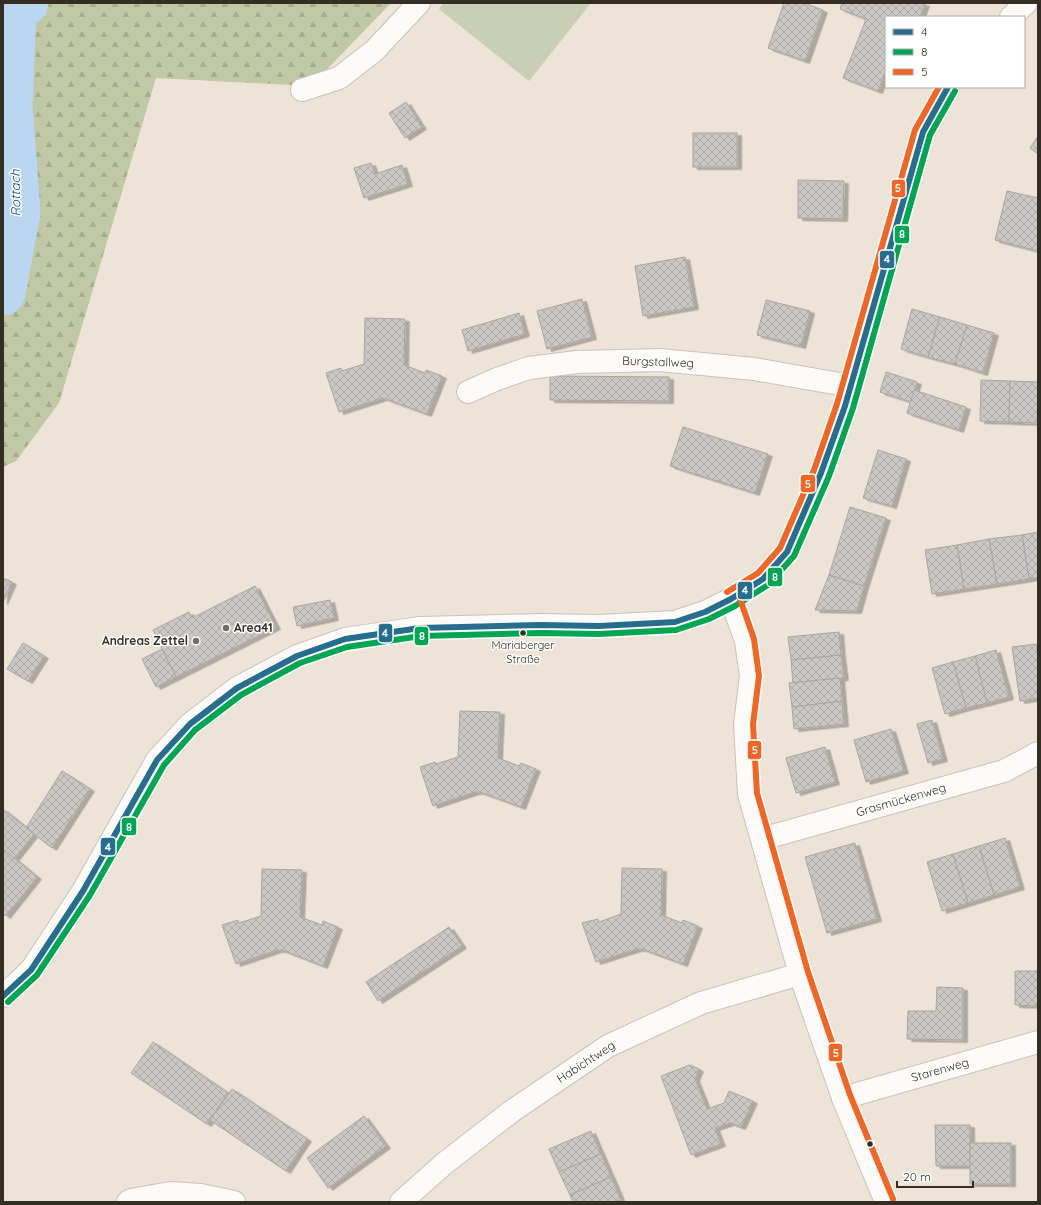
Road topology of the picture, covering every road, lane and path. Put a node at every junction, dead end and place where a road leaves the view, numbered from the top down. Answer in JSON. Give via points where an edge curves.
{"nodes":[{"id":1,"x":419,"y":3,"type":"edge"},
{"id":2,"x":1026,"y":3,"type":"edge"},
{"id":3,"x":1012,"y":16,"type":"edge"},
{"id":4,"x":947,"y":88,"type":"edge"},
{"id":5,"x":302,"y":90,"type":"dead end"},
{"id":6,"x":851,"y":386,"type":"junction"},
{"id":7,"x":468,"y":392,"type":"dead end"},
{"id":8,"x":731,"y":599,"type":"junction"},
{"id":9,"x":1038,"y":753,"type":"edge"},
{"id":10,"x":762,"y":839,"type":"junction"},
{"id":11,"x":800,"y":974,"type":"junction"},
{"id":12,"x":3,"y":996,"type":"edge"},
{"id":13,"x":1038,"y":1042,"type":"edge"},
{"id":14,"x":843,"y":1098,"type":"junction"},
{"id":15,"x":128,"y":1202,"type":"edge"},
{"id":16,"x":234,"y":1202,"type":"edge"},
{"id":17,"x":401,"y":1202,"type":"edge"},
{"id":18,"x":886,"y":1202,"type":"edge"}],
"edges":[{"from":1,"to":5,"type":"street","via":[[374,51],[339,78]]},
{"from":2,"to":3,"type":"street"},
{"from":4,"to":6,"type":"street","via":[[923,132]]},
{"from":6,"to":7,"type":"street","name":"Burgstallweg","via":[[754,369],[652,360],[577,362],[529,368]]},
{"from":6,"to":8,"type":"street","via":[[821,473],[787,552],[763,579]]},
{"from":8,"to":10,"type":"street","via":[[746,641],[751,676],[745,724],[749,794]]},
{"from":8,"to":12,"type":"street","via":[[705,612],[675,622],[599,626],[420,628],[345,640],[297,656],[237,688],[190,724],[157,760],[74,905],[31,970]]},
{"from":9,"to":10,"type":"street","name":"Grasmückenweg","via":[[1004,771]]},
{"from":10,"to":11,"type":"street"},
{"from":11,"to":14,"type":"street"},
{"from":11,"to":17,"type":"street","name":"Habichtweg","via":[[701,1003],[608,1046],[512,1111],[445,1163]]},
{"from":13,"to":14,"type":"street","name":"Starenweg"},
{"from":14,"to":18,"type":"street"},
{"from":15,"to":16,"type":"street","via":[[170,1193],[201,1195]]}]}
